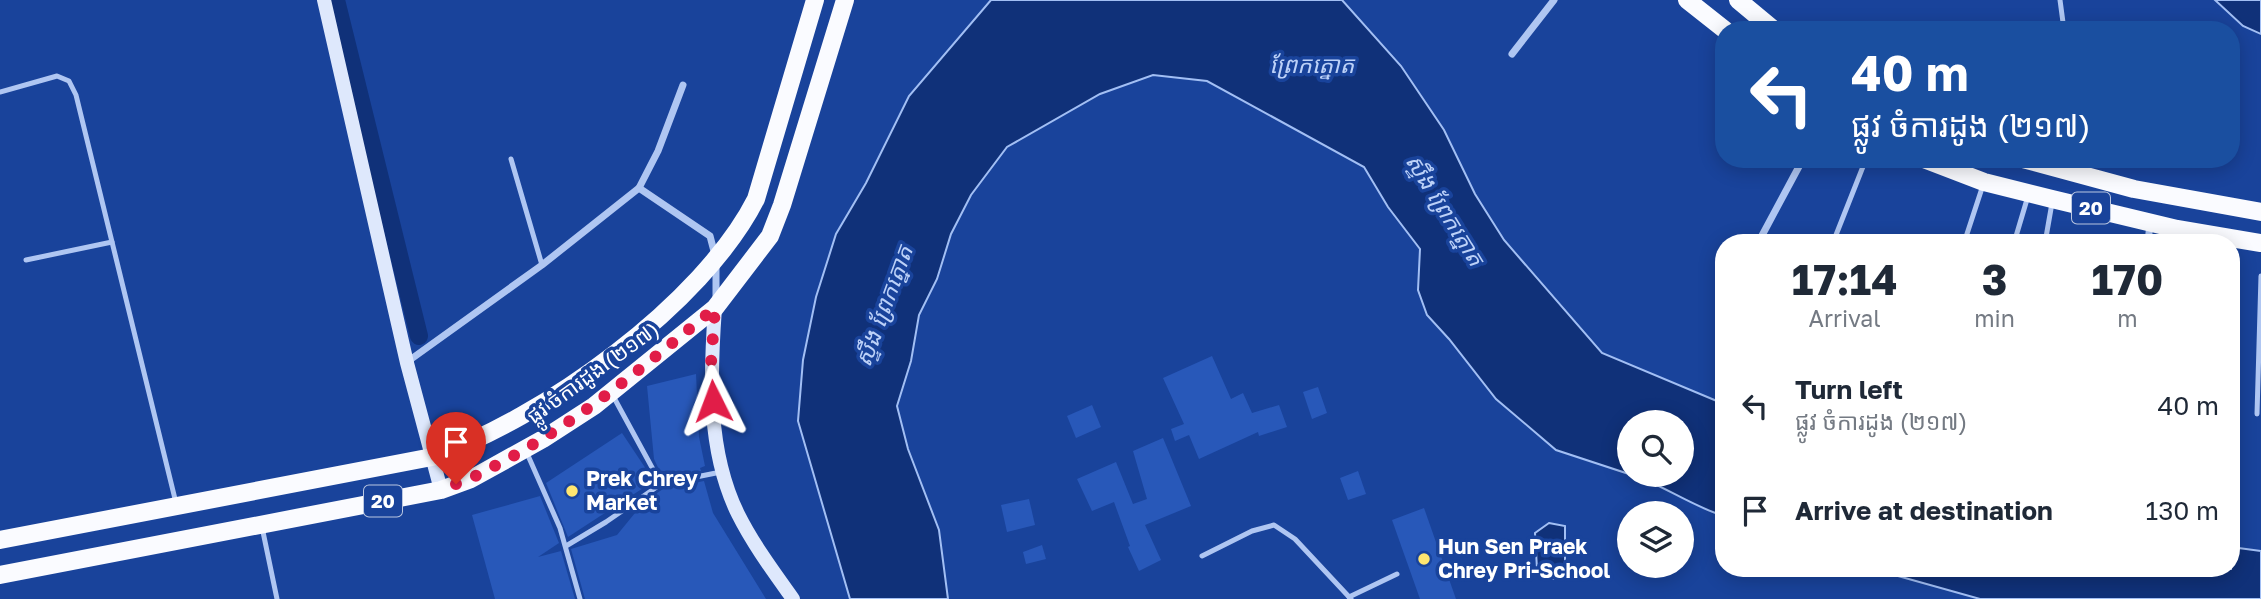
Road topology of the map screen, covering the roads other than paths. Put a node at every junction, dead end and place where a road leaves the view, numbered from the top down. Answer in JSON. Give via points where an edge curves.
{"nodes":[{"id":1,"x":324,"y":0,"type":"edge"},
{"id":2,"x":815,"y":0,"type":"edge"},
{"id":3,"x":845,"y":0,"type":"edge"},
{"id":4,"x":1554,"y":0,"type":"edge"},
{"id":5,"x":1687,"y":0,"type":"edge"},
{"id":6,"x":1738,"y":0,"type":"edge"},
{"id":7,"x":2060,"y":0,"type":"edge"},
{"id":8,"x":1763,"y":21,"type":"edge"},
{"id":9,"x":2063,"y":21,"type":"edge"},
{"id":10,"x":1715,"y":22,"type":"edge"},
{"id":11,"x":1512,"y":54,"type":"dead end"},
{"id":12,"x":683,"y":85,"type":"dead end"},
{"id":13,"x":0,"y":92,"type":"edge"},
{"id":14,"x":511,"y":159,"type":"dead end"},
{"id":15,"x":1798,"y":168,"type":"edge"},
{"id":16,"x":1863,"y":168,"type":"edge"},
{"id":17,"x":1947,"y":168,"type":"edge"},
{"id":18,"x":2069,"y":168,"type":"edge"},
{"id":19,"x":1984,"y":182,"type":"junction"},
{"id":20,"x":639,"y":188,"type":"junction"},
{"id":21,"x":2029,"y":193,"type":"junction"},
{"id":22,"x":2052,"y":199,"type":"junction"},
{"id":23,"x":2261,"y":212,"type":"edge"},
{"id":24,"x":2150,"y":222,"type":"junction"},
{"id":25,"x":1763,"y":234,"type":"edge"},
{"id":26,"x":1837,"y":234,"type":"edge"},
{"id":27,"x":1967,"y":234,"type":"edge"},
{"id":28,"x":2017,"y":234,"type":"edge"},
{"id":29,"x":2046,"y":234,"type":"edge"},
{"id":30,"x":2149,"y":234,"type":"edge"},
{"id":31,"x":2172,"y":234,"type":"edge"},
{"id":32,"x":2240,"y":241,"type":"edge"},
{"id":33,"x":112,"y":242,"type":"junction"},
{"id":34,"x":2261,"y":243,"type":"edge"},
{"id":35,"x":716,"y":259,"type":"junction"},
{"id":36,"x":26,"y":260,"type":"dead end"},
{"id":37,"x":542,"y":265,"type":"junction"},
{"id":38,"x":2261,"y":276,"type":"edge"},
{"id":39,"x":715,"y":308,"type":"junction"},
{"id":40,"x":407,"y":363,"type":"junction"},
{"id":41,"x":611,"y":392,"type":"junction"},
{"id":42,"x":2257,"y":414,"type":"dead end"},
{"id":43,"x":525,"y":449,"type":"junction"},
{"id":44,"x":432,"y":457,"type":"junction"},
{"id":45,"x":722,"y":471,"type":"junction"},
{"id":46,"x":660,"y":484,"type":"junction"},
{"id":47,"x":441,"y":490,"type":"junction"},
{"id":48,"x":177,"y":507,"type":"junction"},
{"id":49,"x":262,"y":524,"type":"junction"},
{"id":50,"x":0,"y":540,"type":"edge"},
{"id":51,"x":566,"y":546,"type":"junction"},
{"id":52,"x":1202,"y":556,"type":"dead end"},
{"id":53,"x":1397,"y":574,"type":"dead end"},
{"id":54,"x":0,"y":575,"type":"edge"},
{"id":55,"x":1350,"y":598,"type":"edge"},
{"id":56,"x":277,"y":599,"type":"edge"},
{"id":57,"x":580,"y":599,"type":"edge"},
{"id":58,"x":793,"y":599,"type":"edge"}],
"edges":[{"from":1,"to":40,"type":"street"},
{"from":2,"to":35,"type":"main road","name":"ផ្លូវ ចំការដូង (២១៧)","number":"20","via":[[756,199]]},
{"from":3,"to":39,"type":"main road","name":"ផ្លូវ ចំការដូង (២១៧)","number":"20","via":[[769,236]]},
{"from":4,"to":11,"type":"street"},
{"from":5,"to":10,"type":"main road"},
{"from":6,"to":8,"type":"main road"},
{"from":7,"to":9,"type":"lane"},
{"from":12,"to":20,"type":"street"},
{"from":13,"to":33,"type":"lane","via":[[57,76],[69,81]]},
{"from":14,"to":37,"type":"lane"},
{"from":15,"to":25,"type":"street"},
{"from":16,"to":26,"type":"lane"},
{"from":17,"to":19,"type":"main road","number":"20"},
{"from":18,"to":23,"type":"main road","number":"20","via":[[2157,194]]},
{"from":19,"to":21,"type":"main road","number":"20"},
{"from":19,"to":27,"type":"lane"},
{"from":20,"to":35,"type":"street","via":[[710,236]]},
{"from":20,"to":37,"type":"street"},
{"from":21,"to":22,"type":"main road","number":"20"},
{"from":21,"to":28,"type":"lane"},
{"from":22,"to":24,"type":"main road","number":"20"},
{"from":22,"to":29,"type":"lane"},
{"from":24,"to":30,"type":"street"},
{"from":24,"to":31,"type":"main road","number":"20"},
{"from":32,"to":34,"type":"main road","number":"20"},
{"from":33,"to":36,"type":"lane"},
{"from":33,"to":48,"type":"lane"},
{"from":35,"to":39,"type":"street"},
{"from":35,"to":44,"type":"main road","name":"ផ្លូវ ចំការដូង (២១៧)","number":"20","via":[[654,322],[579,379],[529,411]]},
{"from":37,"to":40,"type":"street"},
{"from":38,"to":42,"type":"lane"},
{"from":39,"to":41,"type":"main road","name":"ផ្លូវ ចំការដូង (២១៧)","number":"20"},
{"from":39,"to":45,"type":"street","via":[[711,363]]},
{"from":40,"to":44,"type":"street"},
{"from":41,"to":43,"type":"main road","name":"ផ្លូវ ចំការដូង (២១៧)","number":"20"},
{"from":41,"to":46,"type":"lane"},
{"from":43,"to":47,"type":"main road","name":"ផ្លូវ ចំការដូង (២១៧)","number":"20"},
{"from":43,"to":51,"type":"lane"},
{"from":44,"to":47,"type":"street"},
{"from":44,"to":48,"type":"main road","name":"ផ្លូវ ចំការដូង (២១៧)","number":"20"},
{"from":45,"to":46,"type":"lane"},
{"from":45,"to":58,"type":"street","via":[[755,546]]},
{"from":46,"to":51,"type":"lane"},
{"from":47,"to":49,"type":"main road","name":"ផ្លូវ ចំការដូង (២១៧)","number":"20"},
{"from":48,"to":50,"type":"main road","name":"ផ្លូវ ចំការដូង (២១៧)","number":"20"},
{"from":49,"to":54,"type":"main road","name":"ផ្លូវ ចំការដូង (២១៧)","number":"20"},
{"from":49,"to":56,"type":"lane"},
{"from":51,"to":57,"type":"lane"},
{"from":52,"to":55,"type":"lane","via":[[1274,525],[1295,539]]},
{"from":53,"to":55,"type":"lane"}]}
